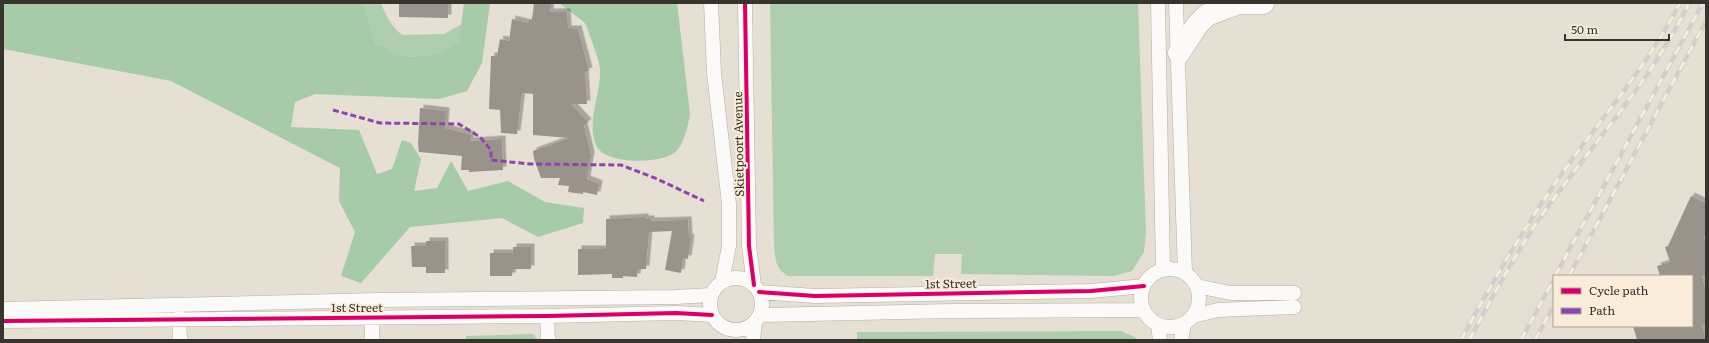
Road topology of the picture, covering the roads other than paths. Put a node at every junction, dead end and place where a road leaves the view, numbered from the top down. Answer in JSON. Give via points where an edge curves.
{"nodes":[{"id":1,"x":712,"y":3,"type":"edge"},
{"id":2,"x":745,"y":3,"type":"edge"},
{"id":3,"x":1158,"y":3,"type":"edge"},
{"id":4,"x":1176,"y":3,"type":"edge"},
{"id":5,"x":1234,"y":3,"type":"edge"},
{"id":6,"x":1239,"y":3,"type":"edge"},
{"id":7,"x":1263,"y":3,"type":"edge"},
{"id":8,"x":1179,"y":53,"type":"junction"},
{"id":9,"x":1163,"y":270,"type":"junction"},
{"id":10,"x":1185,"y":272,"type":"junction"},
{"id":11,"x":722,"y":282,"type":"junction"},
{"id":12,"x":1144,"y":286,"type":"junction"},
{"id":13,"x":1197,"y":286,"type":"junction"},
{"id":14,"x":757,"y":288,"type":"junction"},
{"id":15,"x":1294,"y":293,"type":"dead end"},
{"id":16,"x":711,"y":295,"type":"junction"},
{"id":17,"x":1294,"y":307,"type":"dead end"},
{"id":18,"x":3,"y":308,"type":"edge"},
{"id":19,"x":1144,"y":310,"type":"junction"},
{"id":20,"x":547,"y":316,"type":"junction"},
{"id":21,"x":372,"y":317,"type":"junction"},
{"id":22,"x":179,"y":318,"type":"junction"},
{"id":23,"x":757,"y":319,"type":"junction"},
{"id":24,"x":3,"y":320,"type":"edge"},
{"id":25,"x":716,"y":320,"type":"junction"},
{"id":26,"x":1188,"y":320,"type":"junction"},
{"id":27,"x":1158,"y":325,"type":"junction"},
{"id":28,"x":180,"y":340,"type":"edge"},
{"id":29,"x":372,"y":340,"type":"edge"},
{"id":30,"x":548,"y":340,"type":"edge"},
{"id":31,"x":723,"y":340,"type":"edge"},
{"id":32,"x":753,"y":340,"type":"edge"},
{"id":33,"x":1160,"y":340,"type":"edge"},
{"id":34,"x":1181,"y":340,"type":"edge"}],
"edges":[{"from":1,"to":11,"type":"street","name":"Skietpoort Avenue","via":[[714,73],[729,204],[728,246]]},
{"from":2,"to":14,"type":"street","name":"Skietpoort Avenue","via":[[749,246]]},
{"from":3,"to":9,"type":"street"},
{"from":4,"to":8,"type":"street"},
{"from":5,"to":6,"type":"main road"},
{"from":6,"to":7,"type":"main road"},
{"from":6,"to":8,"type":"main road","via":[[1207,15],[1197,24]]},
{"from":8,"to":10,"type":"street"},
{"from":9,"to":10,"type":"street"},
{"from":9,"to":12,"type":"street","via":[[1155,273]]},
{"from":10,"to":13,"type":"street"},
{"from":11,"to":14,"type":"street","via":[[730,278],[739,278],[747,280]]},
{"from":11,"to":16,"type":"street"},
{"from":12,"to":14,"type":"street","name":"1st Street","via":[[1091,291],[822,296]]},
{"from":12,"to":19,"type":"street"},
{"from":13,"to":15,"type":"street","via":[[1230,293]]},
{"from":13,"to":26,"type":"street","via":[[1199,303]]},
{"from":14,"to":23,"type":"street","via":[[762,308]]},
{"from":16,"to":18,"type":"street","name":"1st Street"},
{"from":16,"to":25,"type":"street","via":[[710,308]]},
{"from":17,"to":26,"type":"street","via":[[1218,310]]},
{"from":19,"to":23,"type":"street","via":[[938,311]]},
{"from":19,"to":27,"type":"street"},
{"from":20,"to":21,"type":"street","name":"1st Street"},
{"from":20,"to":25,"type":"street","name":"1st Street","via":[[676,313]]},
{"from":20,"to":30,"type":"street"},
{"from":21,"to":22,"type":"street","name":"1st Street"},
{"from":21,"to":29,"type":"street"},
{"from":22,"to":24,"type":"street","name":"1st Street"},
{"from":22,"to":28,"type":"street"},
{"from":23,"to":25,"type":"street","via":[[749,327],[734,331]]},
{"from":23,"to":32,"type":"street"},
{"from":25,"to":31,"type":"street"},
{"from":26,"to":27,"type":"street","via":[[1171,327]]},
{"from":26,"to":34,"type":"street"},
{"from":27,"to":33,"type":"street"}]}
